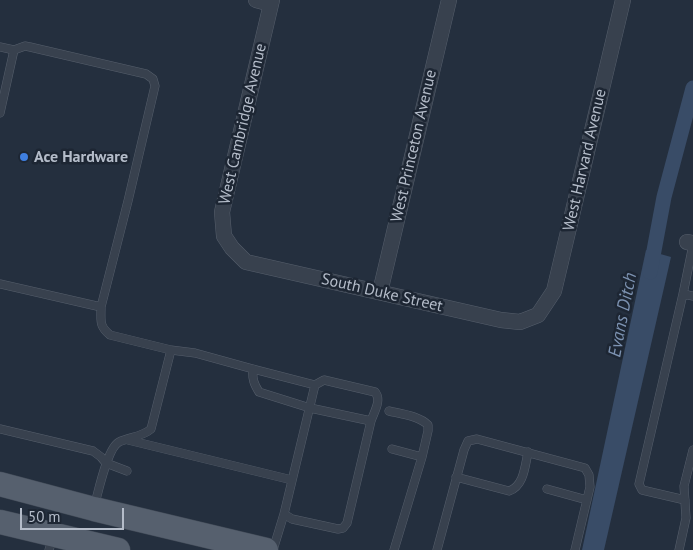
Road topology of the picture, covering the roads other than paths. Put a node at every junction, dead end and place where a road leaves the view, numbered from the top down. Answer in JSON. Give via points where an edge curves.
{"nodes":[{"id":1,"x":256,"y":0,"type":"edge"},
{"id":2,"x":449,"y":0,"type":"edge"},
{"id":3,"x":623,"y":0,"type":"edge"},
{"id":4,"x":272,"y":2,"type":"edge"},
{"id":5,"x":0,"y":47,"type":"edge"},
{"id":6,"x":14,"y":50,"type":"junction"},
{"id":7,"x":0,"y":113,"type":"edge"},
{"id":8,"x":691,"y":243,"type":"edge"},
{"id":9,"x":232,"y":248,"type":"joint"},
{"id":10,"x":0,"y":284,"type":"edge"},
{"id":11,"x":380,"y":292,"type":"junction"},
{"id":12,"x":683,"y":294,"type":"junction"},
{"id":13,"x":693,"y":296,"type":"edge"},
{"id":14,"x":102,"y":308,"type":"junction"},
{"id":15,"x":538,"y":315,"type":"joint"},
{"id":16,"x":171,"y":350,"type":"junction"},
{"id":17,"x":253,"y":369,"type":"junction"},
{"id":18,"x":315,"y":384,"type":"junction"},
{"id":19,"x":310,"y":408,"type":"junction"},
{"id":20,"x":389,"y":411,"type":"dead end"},
{"id":21,"x":371,"y":421,"type":"junction"},
{"id":22,"x":0,"y":429,"type":"edge"},
{"id":23,"x":128,"y":440,"type":"junction"},
{"id":24,"x":392,"y":449,"type":"dead end"},
{"id":25,"x":693,"y":450,"type":"edge"},
{"id":26,"x":528,"y":452,"type":"junction"},
{"id":27,"x":422,"y":457,"type":"junction"},
{"id":28,"x":106,"y":463,"type":"junction"},
{"id":29,"x":126,"y":471,"type":"dead end"},
{"id":30,"x":456,"y":477,"type":"junction"},
{"id":31,"x":292,"y":480,"type":"junction"},
{"id":32,"x":0,"y":484,"type":"edge"},
{"id":33,"x":547,"y":489,"type":"dead end"},
{"id":34,"x":587,"y":500,"type":"junction"},
{"id":35,"x":684,"y":500,"type":"junction"},
{"id":36,"x":94,"y":509,"type":"junction"},
{"id":37,"x":284,"y":514,"type":"junction"},
{"id":38,"x":0,"y":522,"type":"edge"},
{"id":39,"x":51,"y":542,"type":"edge"},
{"id":40,"x":118,"y":550,"type":"edge"},
{"id":41,"x":266,"y":550,"type":"edge"},
{"id":42,"x":273,"y":550,"type":"edge"},
{"id":43,"x":394,"y":550,"type":"edge"},
{"id":44,"x":437,"y":550,"type":"edge"},
{"id":45,"x":575,"y":550,"type":"edge"},
{"id":46,"x":679,"y":550,"type":"edge"}],
"edges":[{"from":1,"to":4,"type":"street"},
{"from":2,"to":11,"type":"street","name":"West Princeton Avenue"},
{"from":3,"to":15,"type":"street","name":"West Harvard Avenue","via":[[554,291]]},
{"from":4,"to":9,"type":"street","name":"West Cambridge Avenue","via":[[222,212],[224,236]]},
{"from":5,"to":6,"type":"lane"},
{"from":6,"to":7,"type":"lane"},
{"from":6,"to":14,"type":"lane","via":[[30,47],[146,74],[153,79],[155,86]]},
{"from":8,"to":12,"type":"lane"},
{"from":9,"to":11,"type":"street","name":"South Duke Street","via":[[246,262]]},
{"from":10,"to":14,"type":"lane"},
{"from":11,"to":15,"type":"street","name":"South Duke Street","via":[[501,320],[520,322]]},
{"from":12,"to":13,"type":"lane"},
{"from":12,"to":35,"type":"lane","via":[[639,484],[642,490]]},
{"from":14,"to":16,"type":"lane","via":[[101,325],[110,335]]},
{"from":16,"to":17,"type":"lane"},
{"from":16,"to":23,"type":"lane","via":[[151,429]]},
{"from":17,"to":18,"type":"lane"},
{"from":17,"to":19,"type":"lane","via":[[254,384],[259,392]]},
{"from":18,"to":19,"type":"lane"},
{"from":18,"to":21,"type":"lane","via":[[324,380],[375,392],[378,401]]},
{"from":19,"to":21,"type":"lane"},
{"from":19,"to":31,"type":"lane"},
{"from":20,"to":27,"type":"lane","via":[[428,425]]},
{"from":21,"to":37,"type":"lane","via":[[344,528],[292,519]]},
{"from":22,"to":28,"type":"lane","via":[[94,451]]},
{"from":23,"to":28,"type":"lane","via":[[113,447]]},
{"from":23,"to":31,"type":"lane"},
{"from":24,"to":27,"type":"lane"},
{"from":25,"to":35,"type":"lane"},
{"from":26,"to":30,"type":"lane","via":[[477,439],[468,441]]},
{"from":26,"to":30,"type":"lane","via":[[519,486],[515,489],[509,491]]},
{"from":26,"to":34,"type":"lane","via":[[585,468],[590,487]]},
{"from":27,"to":43,"type":"lane"},
{"from":28,"to":29,"type":"lane"},
{"from":28,"to":36,"type":"lane"},
{"from":30,"to":44,"type":"lane"},
{"from":31,"to":37,"type":"lane"},
{"from":32,"to":36,"type":"main road"},
{"from":33,"to":34,"type":"lane"},
{"from":34,"to":45,"type":"lane"},
{"from":35,"to":46,"type":"lane","via":[[686,518]]},
{"from":36,"to":41,"type":"main road"},
{"from":37,"to":42,"type":"lane"},
{"from":38,"to":39,"type":"main road"},
{"from":39,"to":40,"type":"main road"}]}
